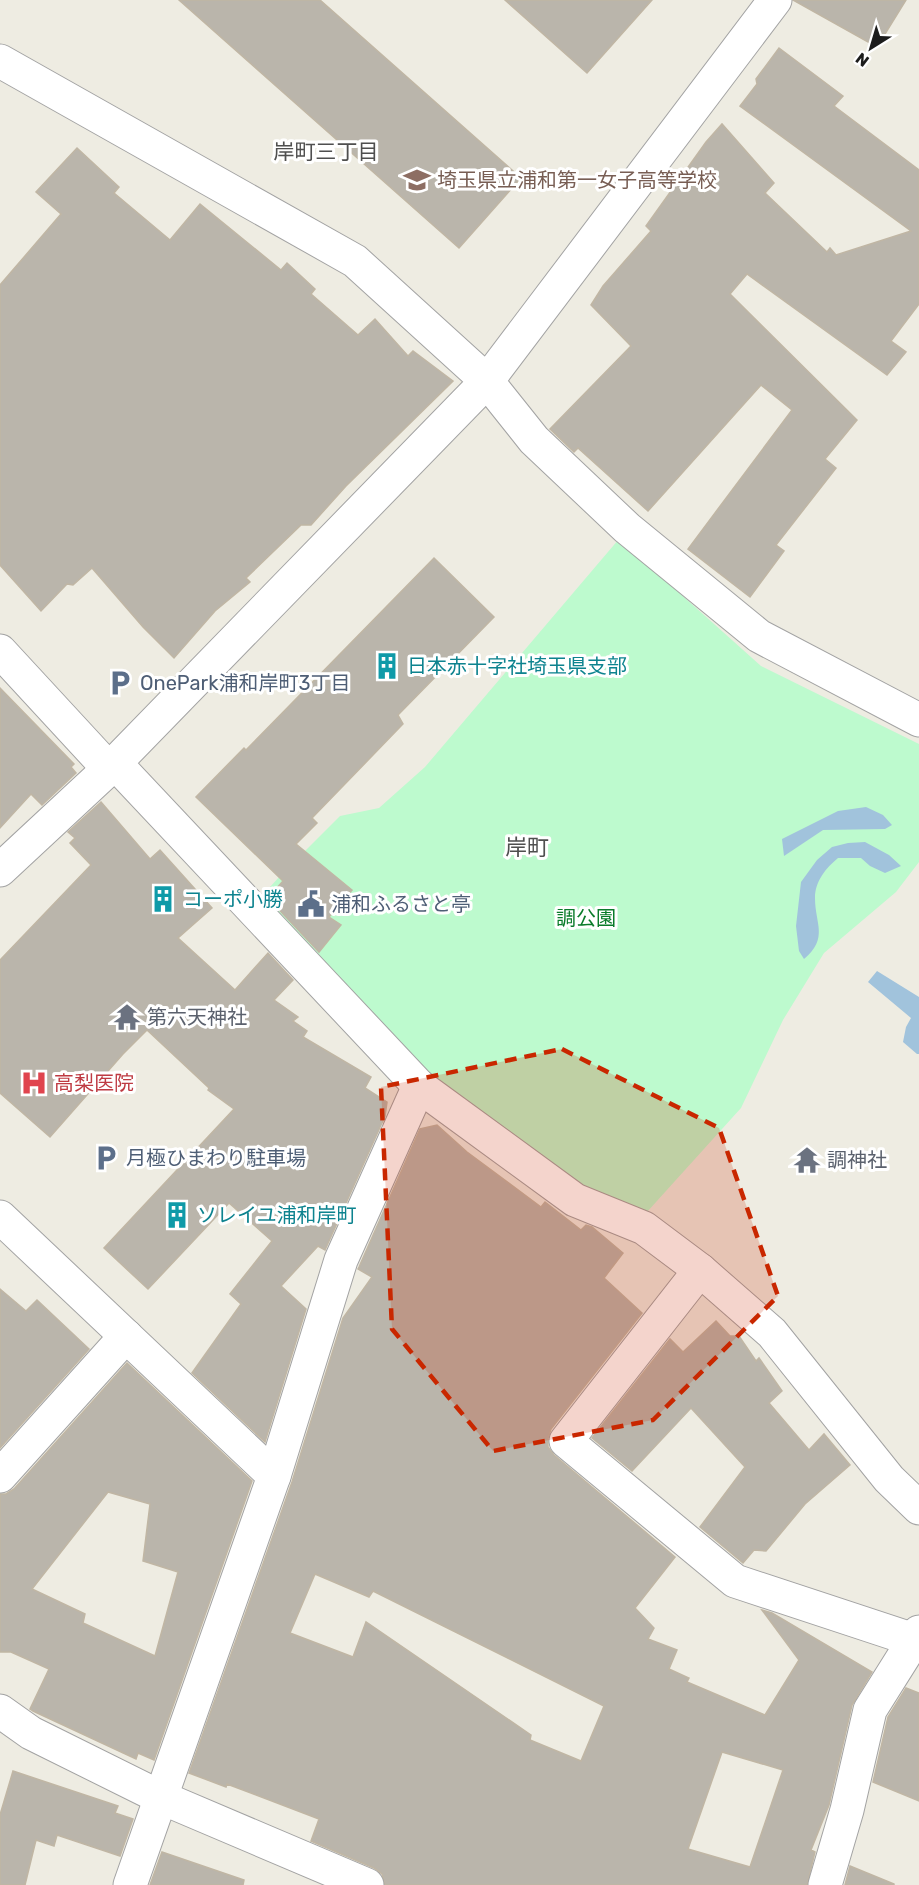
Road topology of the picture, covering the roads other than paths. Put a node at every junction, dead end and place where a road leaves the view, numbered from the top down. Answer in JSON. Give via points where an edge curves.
{"nodes":[{"id":1,"x":775,"y":0,"type":"edge"},
{"id":2,"x":0,"y":61,"type":"edge"},
{"id":3,"x":487,"y":381,"type":"junction"},
{"id":4,"x":0,"y":651,"type":"edge"},
{"id":5,"x":919,"y":720,"type":"edge"},
{"id":6,"x":112,"y":766,"type":"junction"},
{"id":7,"x":0,"y":870,"type":"edge"},
{"id":8,"x":419,"y":1086,"type":"junction"},
{"id":9,"x":0,"y":1217,"type":"edge"},
{"id":10,"x":700,"y":1270,"type":"junction"},
{"id":11,"x":126,"y":1336,"type":"junction"},
{"id":12,"x":0,"y":1476,"type":"edge"},
{"id":13,"x":274,"y":1476,"type":"junction"},
{"id":14,"x":919,"y":1508,"type":"edge"},
{"id":15,"x":916,"y":1636,"type":"edge"},
{"id":16,"x":0,"y":1711,"type":"edge"},
{"id":17,"x":160,"y":1797,"type":"junction"},
{"id":18,"x":130,"y":1885,"type":"edge"},
{"id":19,"x":367,"y":1885,"type":"edge"},
{"id":20,"x":825,"y":1885,"type":"edge"}],
"edges":[{"from":1,"to":3,"type":"street"},
{"from":2,"to":3,"type":"street","via":[[355,261]]},
{"from":3,"to":5,"type":"street","via":[[534,440],[627,528],[759,636]]},
{"from":3,"to":6,"type":"street"},
{"from":4,"to":6,"type":"street"},
{"from":6,"to":7,"type":"street"},
{"from":6,"to":8,"type":"street"},
{"from":8,"to":10,"type":"street","via":[[575,1200],[644,1228]]},
{"from":8,"to":13,"type":"street","via":[[341,1260]]},
{"from":9,"to":11,"type":"street"},
{"from":10,"to":14,"type":"street","via":[[772,1333],[889,1479]]},
{"from":10,"to":15,"type":"street","via":[[566,1441],[735,1581]]},
{"from":11,"to":12,"type":"street"},
{"from":11,"to":13,"type":"street"},
{"from":13,"to":17,"type":"street"},
{"from":15,"to":20,"type":"street","via":[[870,1710]]},
{"from":16,"to":17,"type":"street","via":[[31,1733]]},
{"from":17,"to":18,"type":"street"},
{"from":17,"to":19,"type":"street"}]}
